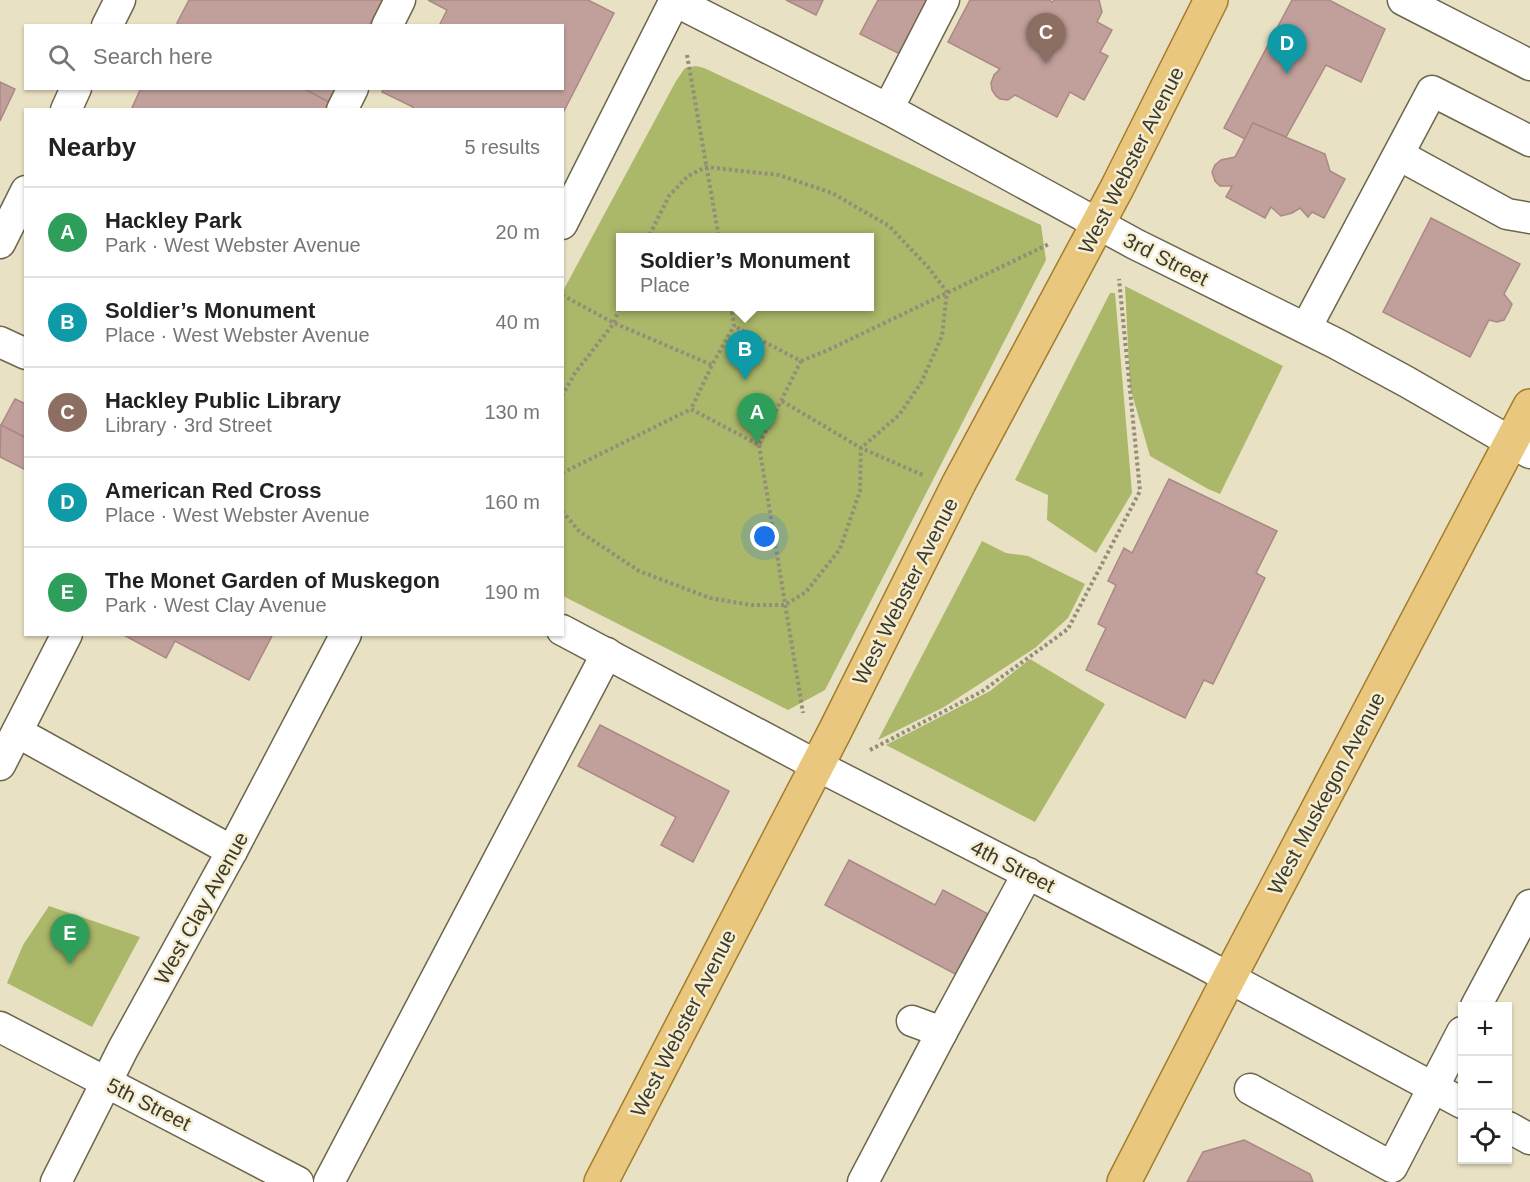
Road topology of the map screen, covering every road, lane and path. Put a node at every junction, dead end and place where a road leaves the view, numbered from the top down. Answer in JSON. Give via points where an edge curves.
{"nodes":[{"id":1,"x":120,"y":0,"type":"edge"},
{"id":2,"x":400,"y":0,"type":"edge"},
{"id":3,"x":674,"y":0,"type":"edge"},
{"id":4,"x":944,"y":0,"type":"edge"},
{"id":5,"x":1211,"y":0,"type":"edge"},
{"id":6,"x":1403,"y":0,"type":"edge"},
{"id":7,"x":108,"y":24,"type":"edge"},
{"id":8,"x":388,"y":24,"type":"edge"},
{"id":9,"x":687,"y":55,"type":"dead end"},
{"id":10,"x":1530,"y":65,"type":"edge"},
{"id":11,"x":75,"y":90,"type":"edge"},
{"id":12,"x":352,"y":90,"type":"edge"},
{"id":13,"x":67,"y":108,"type":"edge"},
{"id":14,"x":343,"y":108,"type":"edge"},
{"id":15,"x":888,"y":109,"type":"junction"},
{"id":16,"x":1530,"y":141,"type":"edge"},
{"id":17,"x":1400,"y":155,"type":"junction"},
{"id":18,"x":706,"y":167,"type":"junction"},
{"id":19,"x":24,"y":195,"type":"edge"},
{"id":20,"x":1530,"y":218,"type":"edge"},
{"id":21,"x":564,"y":220,"type":"edge"},
{"id":22,"x":1098,"y":224,"type":"junction"},
{"id":23,"x":650,"y":233,"type":"edge"},
{"id":24,"x":717,"y":233,"type":"edge"},
{"id":25,"x":0,"y":243,"type":"edge"},
{"id":26,"x":1049,"y":244,"type":"dead end"},
{"id":27,"x":1119,"y":279,"type":"dead end"},
{"id":28,"x":947,"y":292,"type":"junction"},
{"id":29,"x":564,"y":297,"type":"edge"},
{"id":30,"x":619,"y":311,"type":"edge"},
{"id":31,"x":732,"y":311,"type":"edge"},
{"id":32,"x":614,"y":323,"type":"junction"},
{"id":33,"x":734,"y":326,"type":"junction"},
{"id":34,"x":1306,"y":328,"type":"junction"},
{"id":35,"x":0,"y":342,"type":"edge"},
{"id":36,"x":24,"y":353,"type":"edge"},
{"id":37,"x":801,"y":361,"type":"junction"},
{"id":38,"x":712,"y":364,"type":"junction"},
{"id":39,"x":564,"y":392,"type":"edge"},
{"id":40,"x":782,"y":401,"type":"junction"},
{"id":41,"x":1530,"y":406,"type":"edge"},
{"id":42,"x":691,"y":409,"type":"junction"},
{"id":43,"x":759,"y":445,"type":"junction"},
{"id":44,"x":861,"y":448,"type":"junction"},
{"id":45,"x":1521,"y":448,"type":"edge"},
{"id":46,"x":564,"y":472,"type":"edge"},
{"id":47,"x":924,"y":476,"type":"dead end"},
{"id":48,"x":564,"y":513,"type":"edge"},
{"id":49,"x":785,"y":605,"type":"junction"},
{"id":50,"x":564,"y":631,"type":"edge"},
{"id":51,"x":66,"y":636,"type":"edge"},
{"id":52,"x":345,"y":636,"type":"edge"},
{"id":53,"x":607,"y":653,"type":"junction"},
{"id":54,"x":803,"y":713,"type":"dead end"},
{"id":55,"x":17,"y":732,"type":"junction"},
{"id":56,"x":870,"y":750,"type":"dead end"},
{"id":57,"x":0,"y":765,"type":"edge"},
{"id":58,"x":816,"y":765,"type":"junction"},
{"id":59,"x":232,"y":851,"type":"junction"},
{"id":60,"x":1028,"y":873,"type":"junction"},
{"id":61,"x":1530,"y":905,"type":"edge"},
{"id":62,"x":1229,"y":978,"type":"junction"},
{"id":63,"x":1478,"y":1002,"type":"edge"},
{"id":64,"x":912,"y":1021,"type":"dead end"},
{"id":65,"x":0,"y":1027,"type":"edge"},
{"id":66,"x":942,"y":1032,"type":"junction"},
{"id":67,"x":1458,"y":1040,"type":"edge"},
{"id":68,"x":106,"y":1082,"type":"junction"},
{"id":69,"x":1434,"y":1087,"type":"junction"},
{"id":70,"x":1250,"y":1089,"type":"dead end"},
{"id":71,"x":1458,"y":1101,"type":"edge"},
{"id":72,"x":1512,"y":1129,"type":"edge"},
{"id":73,"x":1530,"y":1139,"type":"edge"},
{"id":74,"x":56,"y":1182,"type":"edge"},
{"id":75,"x":298,"y":1182,"type":"edge"},
{"id":76,"x":329,"y":1182,"type":"edge"},
{"id":77,"x":601,"y":1182,"type":"edge"},
{"id":78,"x":863,"y":1182,"type":"edge"},
{"id":79,"x":1124,"y":1182,"type":"edge"}],
"edges":[{"from":1,"to":7,"type":"street"},
{"from":2,"to":8,"type":"street"},
{"from":3,"to":15,"type":"street","name":"3rd Street"},
{"from":3,"to":21,"type":"street"},
{"from":4,"to":15,"type":"street"},
{"from":5,"to":22,"type":"main road","name":"West Webster Avenue"},
{"from":6,"to":10,"type":"street"},
{"from":9,"to":18,"type":"path"},
{"from":11,"to":13,"type":"street"},
{"from":12,"to":14,"type":"street"},
{"from":15,"to":22,"type":"street","name":"3rd Street"},
{"from":16,"to":17,"type":"street","via":[[1432,91]]},
{"from":17,"to":20,"type":"street","via":[[1507,214]]},
{"from":17,"to":34,"type":"street"},
{"from":18,"to":23,"type":"path","via":[[688,176],[669,196]]},
{"from":18,"to":24,"type":"path"},
{"from":18,"to":28,"type":"path","via":[[779,175],[832,193],[889,226]]},
{"from":19,"to":25,"type":"street"},
{"from":22,"to":34,"type":"street","name":"3rd Street"},
{"from":22,"to":58,"type":"main road","name":"West Webster Avenue","via":[[959,483]]},
{"from":26,"to":28,"type":"path"},
{"from":27,"to":56,"type":"path","via":[[1140,491],[1068,629],[981,692]]},
{"from":28,"to":37,"type":"path"},
{"from":28,"to":44,"type":"path","via":[[942,336],[921,383],[899,415]]},
{"from":29,"to":32,"type":"path"},
{"from":30,"to":32,"type":"path"},
{"from":31,"to":33,"type":"path"},
{"from":32,"to":38,"type":"path"},
{"from":32,"to":39,"type":"path"},
{"from":33,"to":37,"type":"path"},
{"from":33,"to":38,"type":"path"},
{"from":34,"to":45,"type":"street","name":"3rd Street"},
{"from":35,"to":36,"type":"street"},
{"from":37,"to":40,"type":"path"},
{"from":38,"to":42,"type":"path"},
{"from":40,"to":43,"type":"path"},
{"from":40,"to":44,"type":"path"},
{"from":41,"to":45,"type":"main road","name":"West Muskegon Avenue"},
{"from":42,"to":43,"type":"path"},
{"from":42,"to":46,"type":"path"},
{"from":43,"to":49,"type":"path"},
{"from":44,"to":47,"type":"path"},
{"from":44,"to":49,"type":"path","via":[[860,491],[840,549],[806,592]]},
{"from":45,"to":62,"type":"main road","name":"West Muskegon Avenue"},
{"from":48,"to":49,"type":"path","via":[[579,531],[639,571],[710,598],[751,605]]},
{"from":49,"to":54,"type":"path"},
{"from":50,"to":53,"type":"street","name":"4th Street"},
{"from":51,"to":55,"type":"street"},
{"from":52,"to":59,"type":"street","name":"West Clay Avenue"},
{"from":53,"to":58,"type":"street","name":"4th Street"},
{"from":53,"to":76,"type":"street"},
{"from":55,"to":57,"type":"street"},
{"from":55,"to":59,"type":"street"},
{"from":58,"to":60,"type":"street","name":"4th Street"},
{"from":58,"to":77,"type":"main road","name":"West Webster Avenue"},
{"from":59,"to":68,"type":"street","name":"West Clay Avenue"},
{"from":60,"to":62,"type":"street","name":"4th Street"},
{"from":60,"to":66,"type":"street"},
{"from":61,"to":63,"type":"street"},
{"from":62,"to":69,"type":"street","name":"4th Street"},
{"from":62,"to":79,"type":"main road","name":"West Muskegon Avenue"},
{"from":64,"to":66,"type":"street"},
{"from":65,"to":68,"type":"street","name":"5th Street"},
{"from":66,"to":78,"type":"street"},
{"from":67,"to":69,"type":"street"},
{"from":68,"to":74,"type":"street","name":"West Clay Avenue"},
{"from":68,"to":75,"type":"street","name":"5th Street"},
{"from":69,"to":70,"type":"street","via":[[1392,1167]]},
{"from":69,"to":71,"type":"street","name":"4th Street"},
{"from":72,"to":73,"type":"street"}]}
